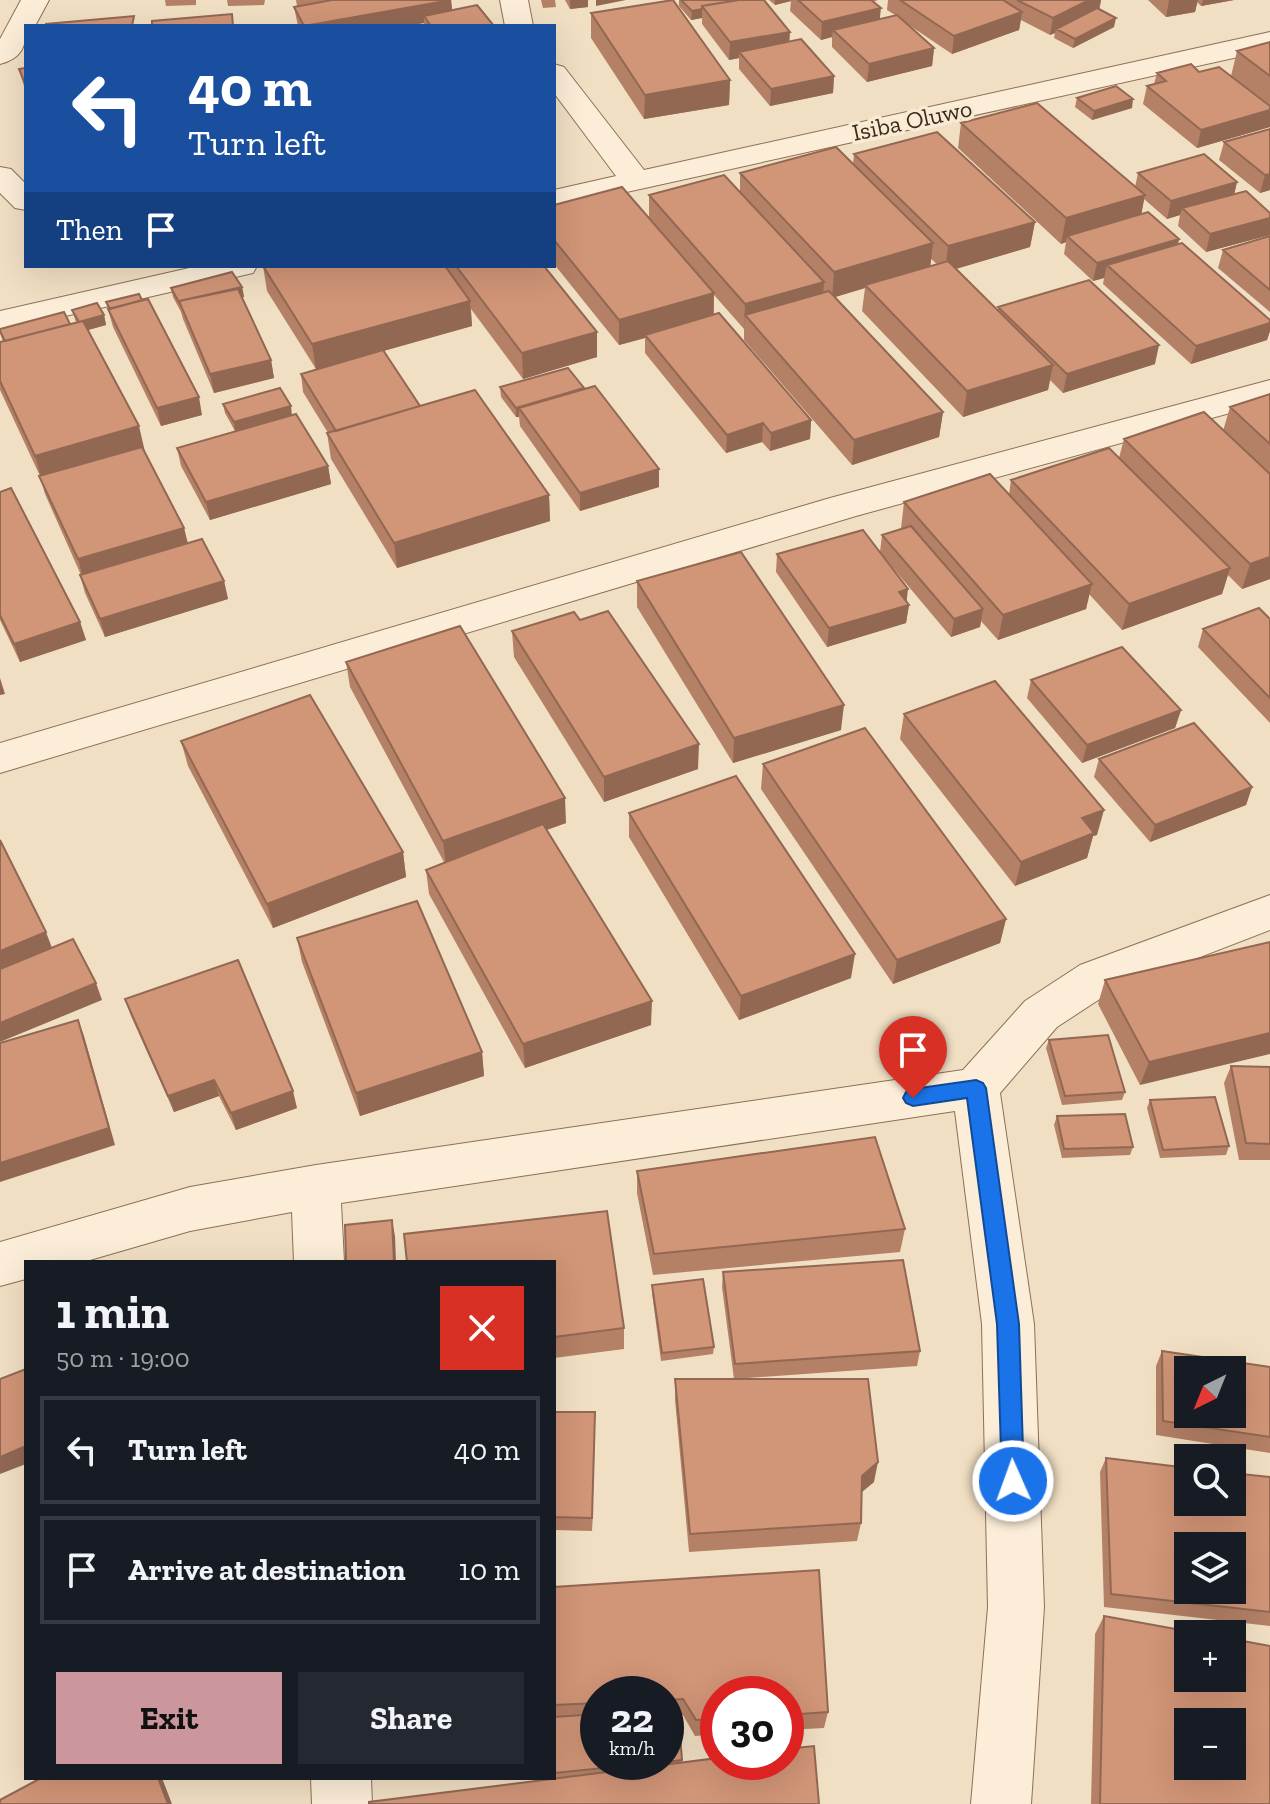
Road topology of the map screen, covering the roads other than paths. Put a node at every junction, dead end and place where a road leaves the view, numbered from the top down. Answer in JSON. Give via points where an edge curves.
{"nodes":[{"id":1,"x":35,"y":0,"type":"edge"},
{"id":2,"x":514,"y":0,"type":"edge"},
{"id":3,"x":519,"y":24,"type":"edge"},
{"id":4,"x":1270,"y":41,"type":"edge"},
{"id":5,"x":0,"y":55,"type":"edge"},
{"id":6,"x":556,"y":76,"type":"edge"},
{"id":7,"x":0,"y":176,"type":"edge"},
{"id":8,"x":636,"y":181,"type":"junction"},
{"id":9,"x":24,"y":199,"type":"edge"},
{"id":10,"x":556,"y":199,"type":"edge"},
{"id":11,"x":96,"y":268,"type":"edge"},
{"id":12,"x":232,"y":268,"type":"edge"},
{"id":13,"x":119,"y":292,"type":"junction"},
{"id":14,"x":0,"y":321,"type":"edge"},
{"id":15,"x":1270,"y":391,"type":"edge"},
{"id":16,"x":0,"y":758,"type":"edge"},
{"id":17,"x":1270,"y":912,"type":"edge"},
{"id":18,"x":976,"y":1088,"type":"junction"},
{"id":19,"x":316,"y":1186,"type":"junction"},
{"id":20,"x":319,"y":1260,"type":"edge"},
{"id":21,"x":0,"y":1264,"type":"edge"},
{"id":22,"x":341,"y":1780,"type":"edge"},
{"id":23,"x":342,"y":1804,"type":"edge"},
{"id":24,"x":1001,"y":1804,"type":"edge"}],
"edges":[{"from":1,"to":5,"type":"street","via":[[9,49]]},
{"from":2,"to":3,"type":"street"},
{"from":4,"to":8,"type":"street","name":"Isiba Oluwo"},
{"from":6,"to":8,"type":"street"},
{"from":7,"to":9,"type":"street"},
{"from":8,"to":10,"type":"street","name":"Isiba Oluwo"},
{"from":11,"to":13,"type":"street"},
{"from":12,"to":13,"type":"street"},
{"from":13,"to":14,"type":"street"},
{"from":15,"to":16,"type":"street","via":[[843,507]]},
{"from":17,"to":18,"type":"street","via":[[1096,978],[1041,1014]]},
{"from":18,"to":19,"type":"street"},
{"from":18,"to":24,"type":"street","via":[[1008,1324],[1016,1607]]},
{"from":19,"to":20,"type":"street"},
{"from":19,"to":21,"type":"street","via":[[190,1209]]},
{"from":22,"to":23,"type":"street"}]}
